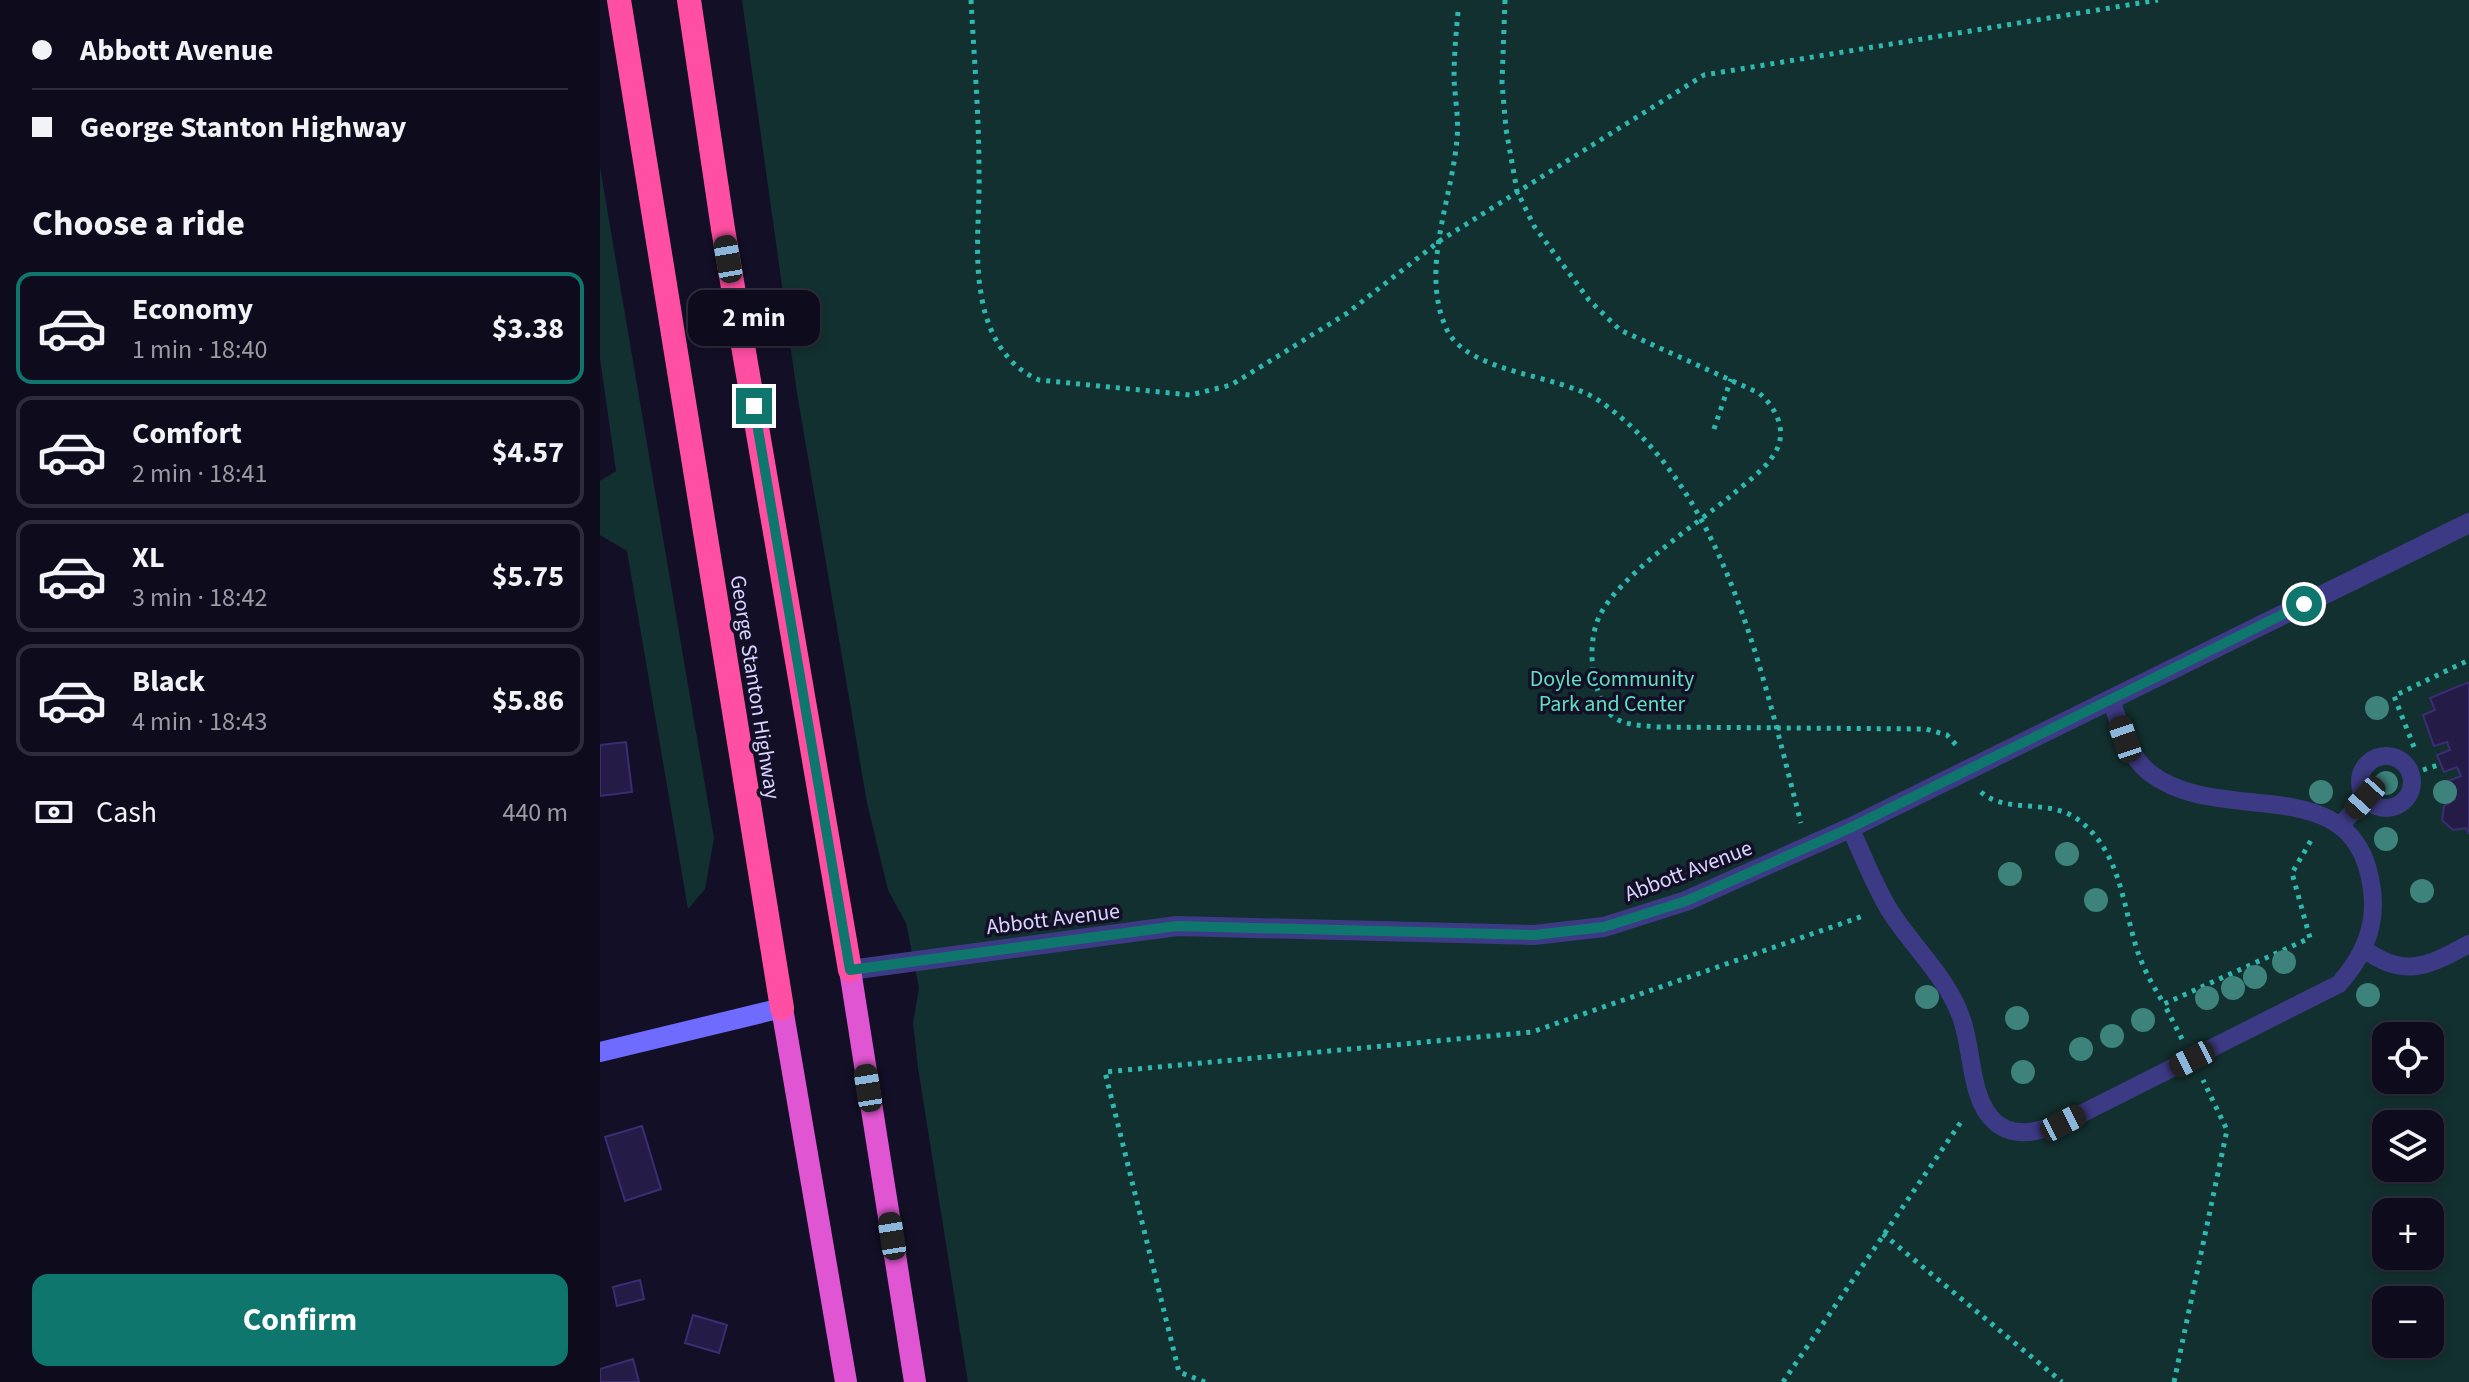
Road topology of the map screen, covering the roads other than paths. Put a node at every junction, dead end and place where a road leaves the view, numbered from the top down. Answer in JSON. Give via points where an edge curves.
{"nodes":[{"id":1,"x":619,"y":0,"type":"edge"},
{"id":2,"x":689,"y":0,"type":"edge"},
{"id":3,"x":2469,"y":523,"type":"edge"},
{"id":4,"x":2111,"y":699,"type":"junction"},
{"id":5,"x":2365,"y":798,"type":"dead end"},
{"id":6,"x":2340,"y":826,"type":"junction"},
{"id":7,"x":1850,"y":828,"type":"junction"},
{"id":8,"x":2469,"y":944,"type":"edge"},
{"id":9,"x":2364,"y":949,"type":"junction"},
{"id":10,"x":850,"y":970,"type":"junction"},
{"id":11,"x":782,"y":1008,"type":"junction"},
{"id":12,"x":600,"y":1052,"type":"edge"},
{"id":13,"x":846,"y":1382,"type":"edge"},
{"id":14,"x":915,"y":1382,"type":"edge"}],
"edges":[{"from":1,"to":11,"type":"highway","name":"George Stanton Highway"},
{"from":2,"to":10,"type":"highway","name":"George Stanton Highway"},
{"from":3,"to":4,"type":"street","name":"Abbott Avenue"},
{"from":4,"to":6,"type":"lane","via":[[2135,758],[2171,786],[2209,797],[2311,810]]},
{"from":4,"to":7,"type":"street","name":"Abbott Avenue"},
{"from":5,"to":6,"type":"lane"},
{"from":6,"to":9,"type":"lane","via":[[2370,875],[2372,925]]},
{"from":7,"to":9,"type":"lane","via":[[1888,907],[1961,1015],[1979,1095],[1994,1121],[2024,1133],[2041,1131],[2339,984]]},
{"from":7,"to":10,"type":"street","name":"Abbott Avenue","via":[[1686,901],[1604,927],[1534,935],[1177,926]]},
{"from":8,"to":9,"type":"lane","via":[[2410,968]]},
{"from":10,"to":14,"type":"highway","name":"George Stanton Highway"},
{"from":11,"to":12,"type":"main road"},
{"from":11,"to":13,"type":"highway","name":"George Stanton Highway"}]}
